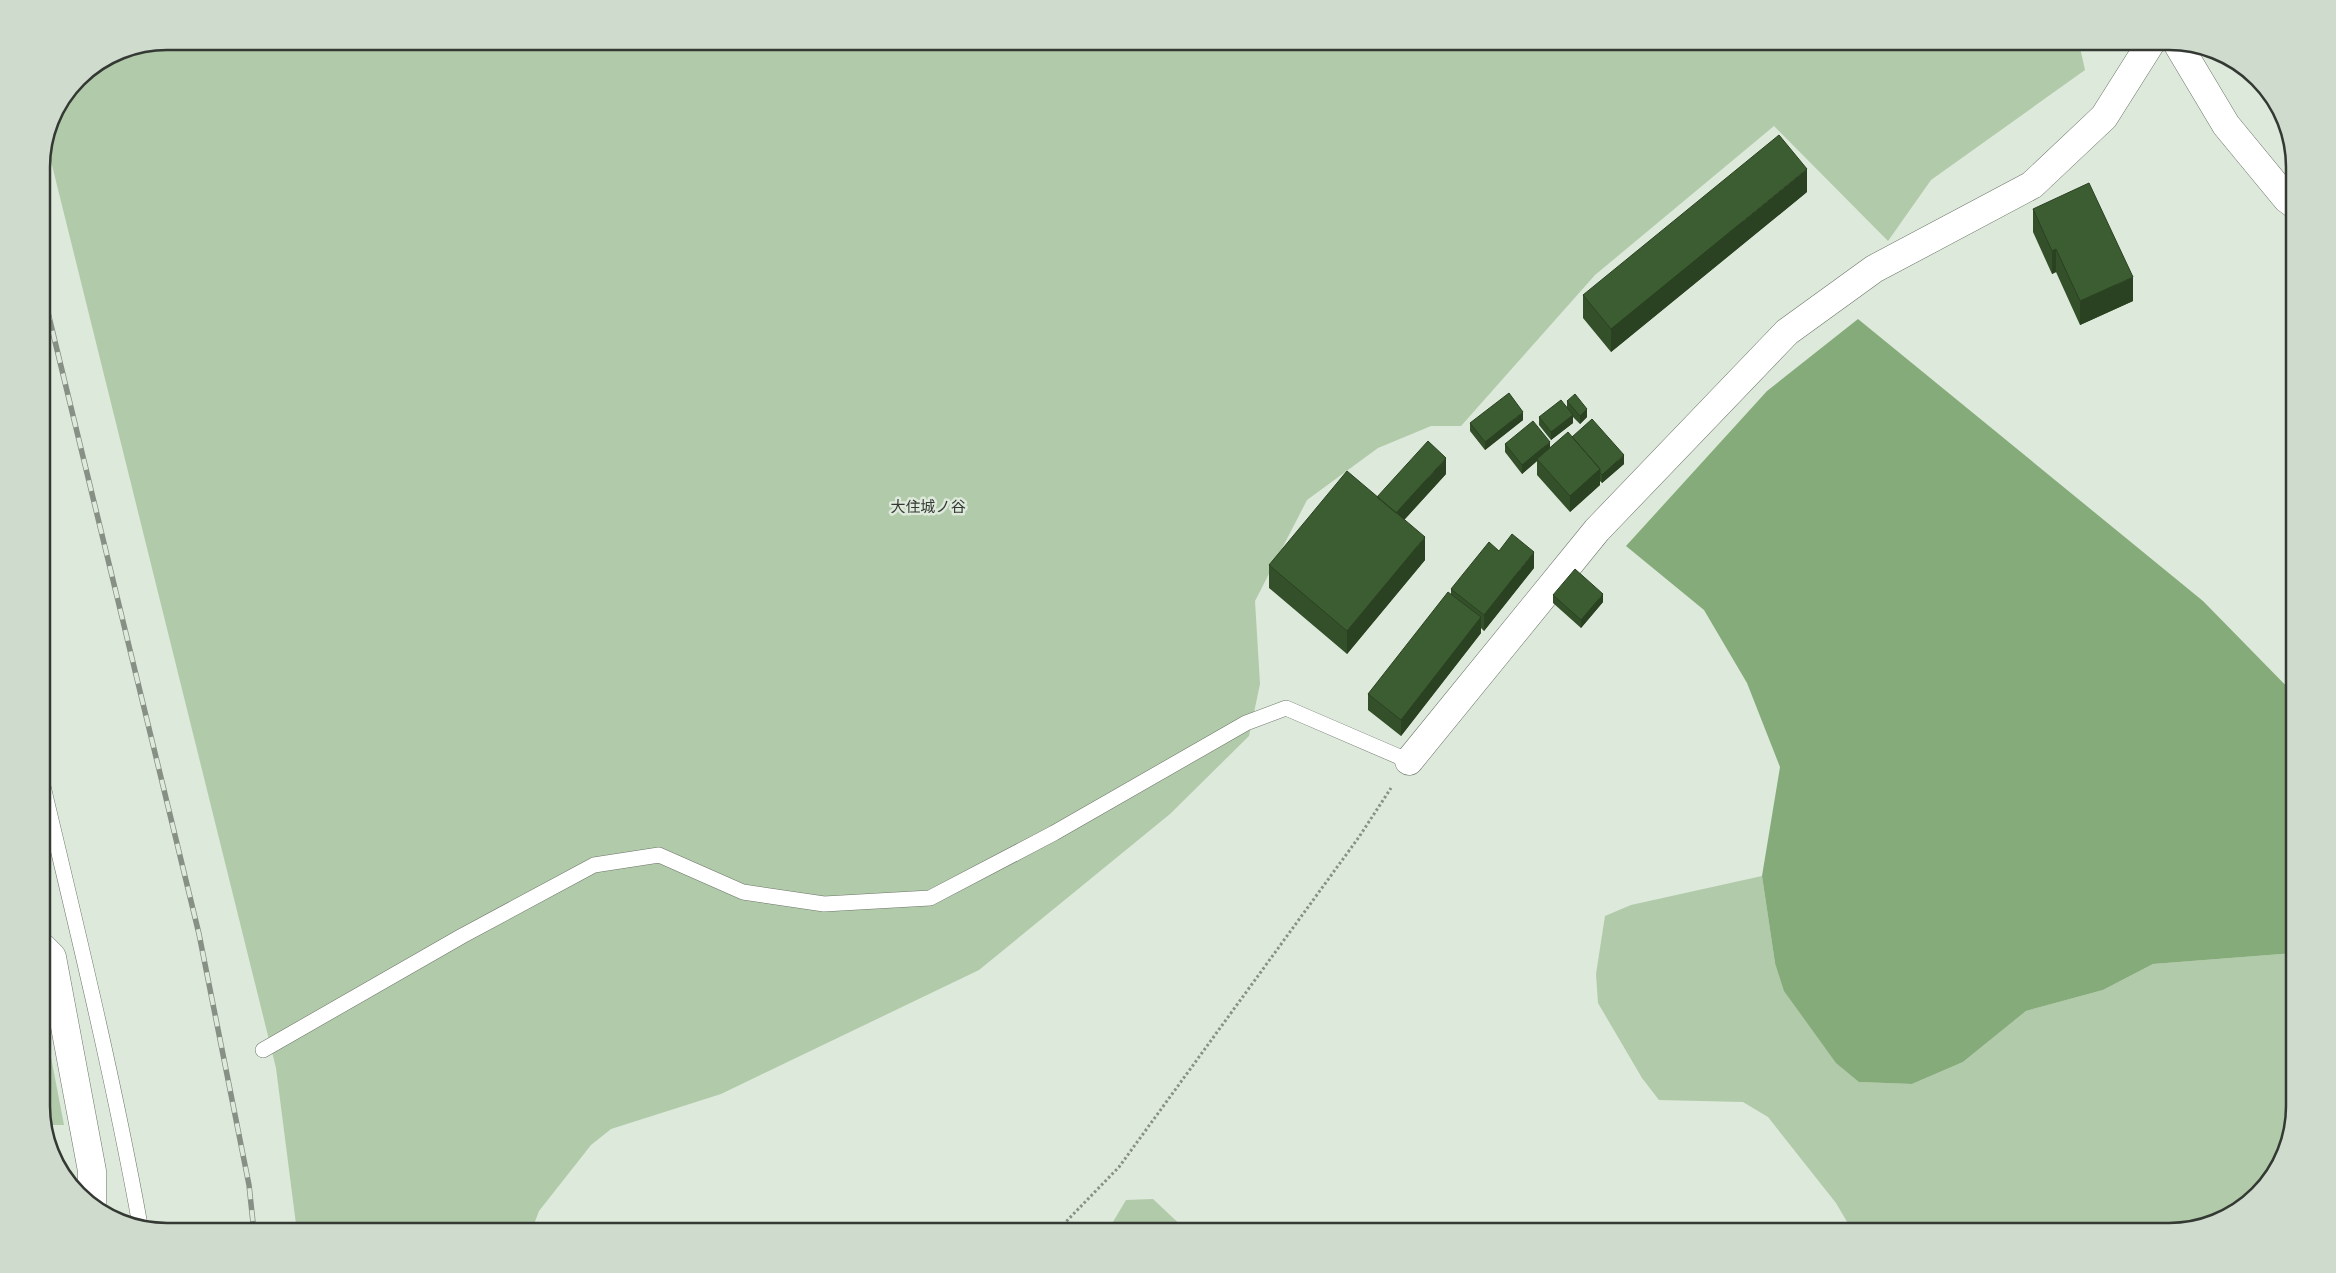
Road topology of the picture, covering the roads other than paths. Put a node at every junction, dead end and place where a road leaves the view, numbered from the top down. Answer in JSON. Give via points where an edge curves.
{"nodes":[{"id":1,"x":2146,"y":50,"type":"edge"},
{"id":2,"x":2182,"y":51,"type":"edge"},
{"id":3,"x":2286,"y":198,"type":"edge"},
{"id":4,"x":1409,"y":761,"type":"joint"},
{"id":5,"x":50,"y":816,"type":"edge"},
{"id":6,"x":50,"y":955,"type":"edge"},
{"id":7,"x":263,"y":1050,"type":"dead end"},
{"id":8,"x":92,"y":1196,"type":"edge"},
{"id":9,"x":139,"y":1219,"type":"edge"}],
"edges":[{"from":1,"to":4,"type":"street","via":[[2104,117],[2032,185],[1874,269],[1787,332],[1598,530]]},
{"from":2,"to":3,"type":"street","via":[[2226,125]]},
{"from":4,"to":7,"type":"lane","via":[[1286,708],[1246,723],[1054,833],[930,898],[824,904],[743,892],[659,855],[594,865]]},
{"from":5,"to":9,"type":"lane","via":[[126,1148]]},
{"from":6,"to":8,"type":"street","via":[[92,1171]]}]}
